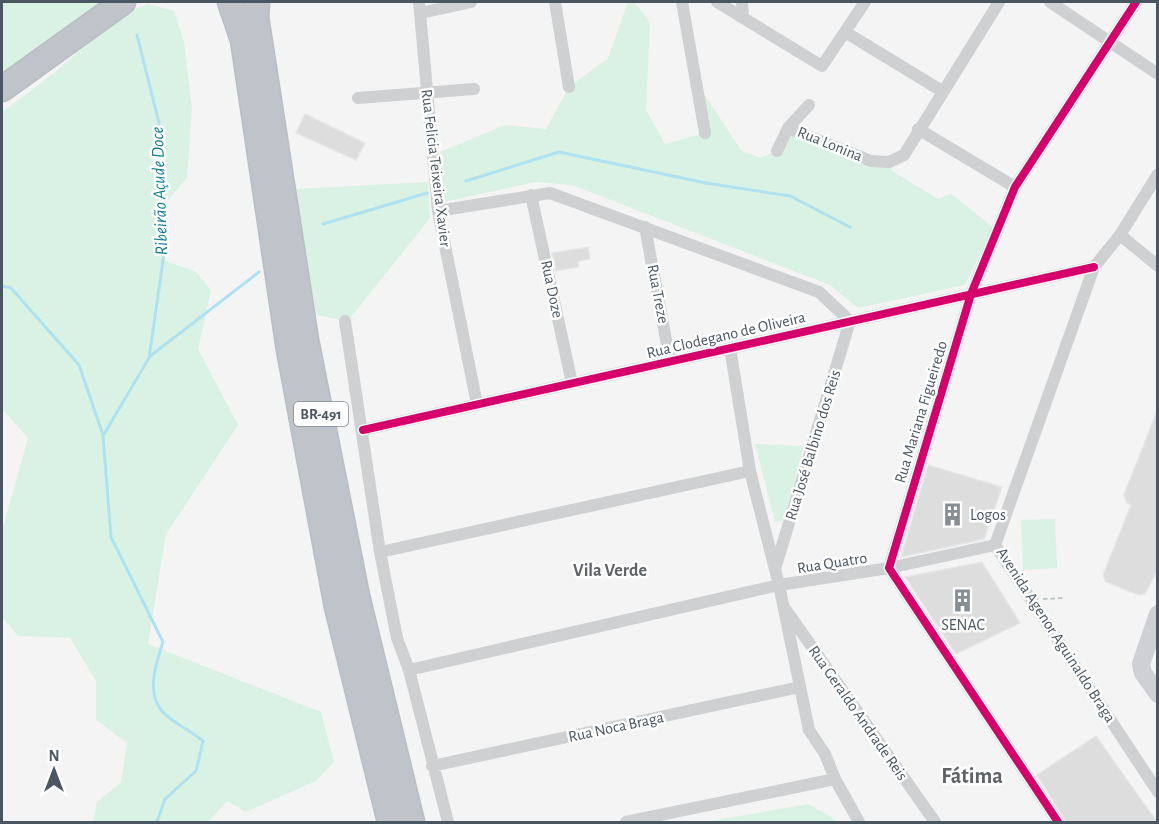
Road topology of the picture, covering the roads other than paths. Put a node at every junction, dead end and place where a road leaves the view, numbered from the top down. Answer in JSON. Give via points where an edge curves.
{"nodes":[{"id":1,"x":230,"y":2,"type":"edge"},
{"id":2,"x":257,"y":2,"type":"edge"},
{"id":3,"x":471,"y":2,"type":"edge"},
{"id":4,"x":555,"y":2,"type":"edge"},
{"id":5,"x":682,"y":2,"type":"edge"},
{"id":6,"x":717,"y":2,"type":"edge"},
{"id":7,"x":742,"y":2,"type":"edge"},
{"id":8,"x":865,"y":2,"type":"edge"},
{"id":9,"x":999,"y":2,"type":"edge"},
{"id":10,"x":1050,"y":2,"type":"edge"},
{"id":11,"x":1136,"y":2,"type":"edge"},
{"id":12,"x":116,"y":4,"type":"edge"},
{"id":13,"x":420,"y":7,"type":"edge"},
{"id":14,"x":743,"y":18,"type":"junction"},
{"id":15,"x":845,"y":32,"type":"junction"},
{"id":16,"x":1109,"y":41,"type":"junction"},
{"id":17,"x":1158,"y":74,"type":"edge"},
{"id":18,"x":569,"y":87,"type":"dead end"},
{"id":19,"x":2,"y":89,"type":"edge"},
{"id":20,"x":474,"y":89,"type":"dead end"},
{"id":21,"x":942,"y":91,"type":"junction"},
{"id":22,"x":426,"y":92,"type":"junction"},
{"id":23,"x":358,"y":98,"type":"dead end"},
{"id":24,"x":809,"y":105,"type":"dead end"},
{"id":25,"x":788,"y":128,"type":"junction"},
{"id":26,"x":918,"y":129,"type":"junction"},
{"id":27,"x":705,"y":133,"type":"dead end"},
{"id":28,"x":777,"y":151,"type":"dead end"},
{"id":29,"x":1158,"y":174,"type":"edge"},
{"id":30,"x":1015,"y":187,"type":"junction"},
{"id":31,"x":531,"y":195,"type":"junction"},
{"id":32,"x":438,"y":211,"type":"junction"},
{"id":33,"x":645,"y":227,"type":"junction"},
{"id":34,"x":1120,"y":235,"type":"junction"},
{"id":35,"x":1158,"y":266,"type":"edge"},
{"id":36,"x":1094,"y":267,"type":"junction"},
{"id":37,"x":971,"y":294,"type":"junction"},
{"id":38,"x":345,"y":321,"type":"dead end"},
{"id":39,"x":850,"y":321,"type":"junction"},
{"id":40,"x":730,"y":348,"type":"junction"},
{"id":41,"x":670,"y":361,"type":"junction"},
{"id":42,"x":572,"y":383,"type":"junction"},
{"id":43,"x":477,"y":404,"type":"junction"},
{"id":44,"x":363,"y":430,"type":"junction"},
{"id":45,"x":750,"y":471,"type":"junction"},
{"id":46,"x":995,"y":545,"type":"junction"},
{"id":47,"x":380,"y":552,"type":"junction"},
{"id":48,"x":889,"y":568,"type":"junction"},
{"id":49,"x":775,"y":569,"type":"junction"},
{"id":50,"x":779,"y":585,"type":"junction"},
{"id":51,"x":782,"y":604,"type":"junction"},
{"id":52,"x":1158,"y":614,"type":"edge"},
{"id":53,"x":1151,"y":645,"type":"edge"},
{"id":54,"x":409,"y":670,"type":"junction"},
{"id":55,"x":800,"y":687,"type":"junction"},
{"id":56,"x":1155,"y":688,"type":"edge"},
{"id":57,"x":432,"y":766,"type":"junction"},
{"id":58,"x":835,"y":779,"type":"junction"},
{"id":59,"x":1158,"y":792,"type":"edge"},
{"id":60,"x":390,"y":822,"type":"edge"},
{"id":61,"x":412,"y":822,"type":"edge"},
{"id":62,"x":448,"y":822,"type":"edge"},
{"id":63,"x":626,"y":822,"type":"edge"},
{"id":64,"x":859,"y":822,"type":"edge"},
{"id":65,"x":935,"y":822,"type":"edge"},
{"id":66,"x":1058,"y":822,"type":"edge"}],
"edges":[{"from":1,"to":60,"type":"highway","number":"BR-491","via":[[243,40],[289,350],[337,607]]},
{"from":2,"to":61,"type":"highway","number":"BR-491","via":[[256,17],[306,340],[357,596]]},
{"from":3,"to":13,"type":"street"},
{"from":4,"to":18,"type":"street"},
{"from":5,"to":27,"type":"street"},
{"from":6,"to":14,"type":"street"},
{"from":7,"to":14,"type":"street"},
{"from":8,"to":15,"type":"street"},
{"from":9,"to":21,"type":"street"},
{"from":10,"to":16,"type":"street"},
{"from":11,"to":16,"type":"street","name":"Rua Mariana Figueiredo"},
{"from":12,"to":19,"type":"highway"},
{"from":13,"to":22,"type":"street","name":"Rua Felicia Teixeira Xavier"},
{"from":14,"to":15,"type":"street","via":[[822,66]]},
{"from":15,"to":21,"type":"street"},
{"from":16,"to":17,"type":"street"},
{"from":16,"to":30,"type":"street","name":"Rua Mariana Figueiredo"},
{"from":20,"to":22,"type":"street"},
{"from":21,"to":26,"type":"street"},
{"from":22,"to":23,"type":"street"},
{"from":22,"to":32,"type":"street","name":"Rua Felicia Teixeira Xavier"},
{"from":24,"to":25,"type":"street"},
{"from":25,"to":26,"type":"street","name":"Rua Lonina","via":[[871,161],[889,162],[904,155]]},
{"from":25,"to":28,"type":"street"},
{"from":26,"to":30,"type":"street"},
{"from":29,"to":34,"type":"street","name":"Avenida Agenor Aguinaldo Braga"},
{"from":30,"to":37,"type":"street","name":"Rua Mariana Figueiredo"},
{"from":31,"to":32,"type":"street"},
{"from":31,"to":33,"type":"street","via":[[550,193]]},
{"from":31,"to":42,"type":"street","name":"Rua Doze"},
{"from":32,"to":43,"type":"street","name":"Rua Felicia Teixeira Xavier"},
{"from":33,"to":39,"type":"street","via":[[819,292]]},
{"from":33,"to":41,"type":"street","name":"Rua Treze"},
{"from":34,"to":35,"type":"street"},
{"from":34,"to":36,"type":"street","name":"Avenida Agenor Aguinaldo Braga"},
{"from":36,"to":37,"type":"street","name":"Rua Clodegano de Oliveira"},
{"from":36,"to":46,"type":"street","name":"Avenida Agenor Aguinaldo Braga"},
{"from":37,"to":39,"type":"street","name":"Rua Clodegano de Oliveira"},
{"from":37,"to":48,"type":"street","name":"Rua Mariana Figueiredo"},
{"from":38,"to":44,"type":"street"},
{"from":39,"to":40,"type":"street","name":"Rua Clodegano de Oliveira"},
{"from":39,"to":49,"type":"street","name":"Rua José Balbino dos Reis"},
{"from":40,"to":41,"type":"street","name":"Rua Clodegano de Oliveira"},
{"from":40,"to":45,"type":"street"},
{"from":41,"to":42,"type":"street","name":"Rua Clodegano de Oliveira"},
{"from":42,"to":43,"type":"street","name":"Rua Clodegano de Oliveira"},
{"from":43,"to":44,"type":"street","name":"Rua Clodegano de Oliveira"},
{"from":44,"to":47,"type":"street"},
{"from":45,"to":47,"type":"street"},
{"from":45,"to":49,"type":"street"},
{"from":46,"to":48,"type":"street","name":"Rua Quatro"},
{"from":46,"to":59,"type":"street","name":"Avenida Agenor Aguinaldo Braga"},
{"from":47,"to":54,"type":"street","via":[[397,638]]},
{"from":48,"to":50,"type":"street","name":"Rua Quatro"},
{"from":48,"to":66,"type":"street"},
{"from":49,"to":50,"type":"street"},
{"from":50,"to":51,"type":"street"},
{"from":50,"to":54,"type":"street","name":"Rua Quatro"},
{"from":51,"to":55,"type":"street"},
{"from":51,"to":65,"type":"street","name":"Rua Geraldo Andrade Reis"},
{"from":52,"to":53,"type":"main road"},
{"from":53,"to":56,"type":"main road","via":[[1141,664]]},
{"from":54,"to":57,"type":"street"},
{"from":55,"to":57,"type":"street","name":"Rua Noca Braga"},
{"from":55,"to":58,"type":"street","via":[[809,730]]},
{"from":57,"to":62,"type":"street"},
{"from":58,"to":63,"type":"street"},
{"from":58,"to":64,"type":"street"}]}
